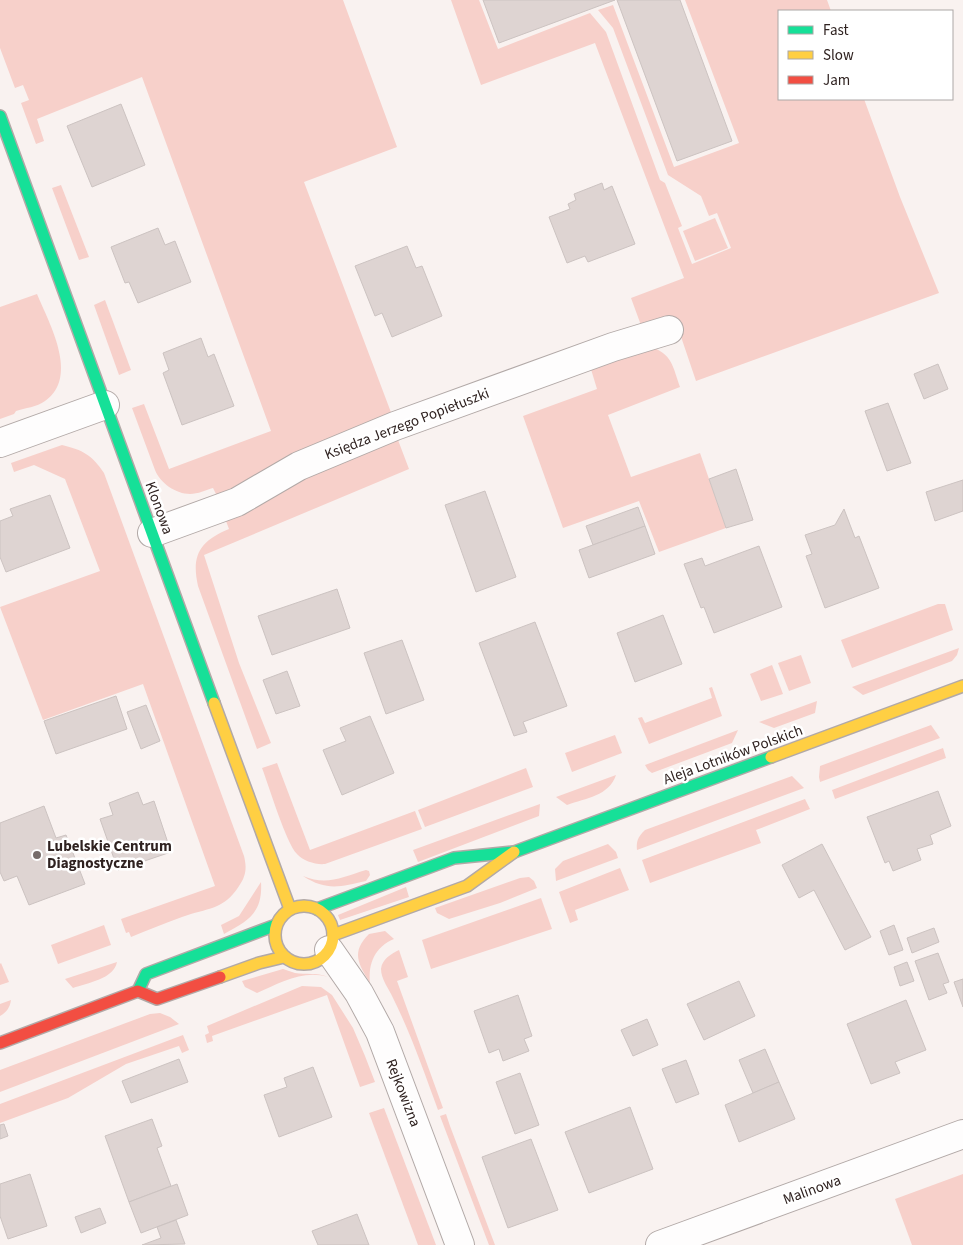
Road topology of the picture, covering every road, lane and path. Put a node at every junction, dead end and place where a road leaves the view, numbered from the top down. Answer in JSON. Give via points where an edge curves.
{"nodes":[{"id":1,"x":0,"y":116,"type":"edge"},
{"id":2,"x":669,"y":330,"type":"dead end"},
{"id":3,"x":105,"y":405,"type":"junction"},
{"id":4,"x":0,"y":443,"type":"edge"},
{"id":5,"x":152,"y":533,"type":"junction"},
{"id":6,"x":963,"y":686,"type":"edge"},
{"id":7,"x":514,"y":852,"type":"junction"},
{"id":8,"x":290,"y":909,"type":"junction"},
{"id":9,"x":317,"y":909,"type":"junction"},
{"id":10,"x":276,"y":924,"type":"junction"},
{"id":11,"x":331,"y":942,"type":"junction"},
{"id":12,"x":284,"y":957,"type":"junction"},
{"id":13,"x":138,"y":991,"type":"junction"},
{"id":14,"x":0,"y":1043,"type":"edge"},
{"id":15,"x":963,"y":1134,"type":"edge"},
{"id":16,"x":460,"y":1245,"type":"edge"},
{"id":17,"x":660,"y":1245,"type":"edge"}],
"edges":[{"from":1,"to":3,"type":"street","name":"Klonowa"},
{"from":2,"to":5,"type":"street","name":"Księdza Jerzego Popiełuszki","via":[[613,347],[396,426],[299,466],[237,502]]},
{"from":3,"to":4,"type":"street"},
{"from":3,"to":5,"type":"street","name":"Klonowa"},
{"from":5,"to":8,"type":"street","name":"Klonowa"},
{"from":6,"to":7,"type":"street","name":"Aleja Lotników Polskich"},
{"from":7,"to":9,"type":"street","name":"Aleja Lotników Polskich","via":[[454,858]]},
{"from":7,"to":11,"type":"street","name":"Aleja Lotników Polskich","via":[[467,886]]},
{"from":8,"to":9,"type":"street","via":[[304,906]]},
{"from":8,"to":10,"type":"street"},
{"from":9,"to":11,"type":"street","via":[[329,920]]},
{"from":10,"to":12,"type":"street","via":[[276,945]]},
{"from":10,"to":13,"type":"street","via":[[146,974]]},
{"from":11,"to":12,"type":"street","via":[[324,956],[308,964],[299,964]]},
{"from":11,"to":16,"type":"street","name":"Rejkowizna","via":[[380,1032]]},
{"from":12,"to":13,"type":"street","via":[[157,999]]},
{"from":13,"to":14,"type":"street"},
{"from":15,"to":17,"type":"street","name":"Malinowa"}]}
